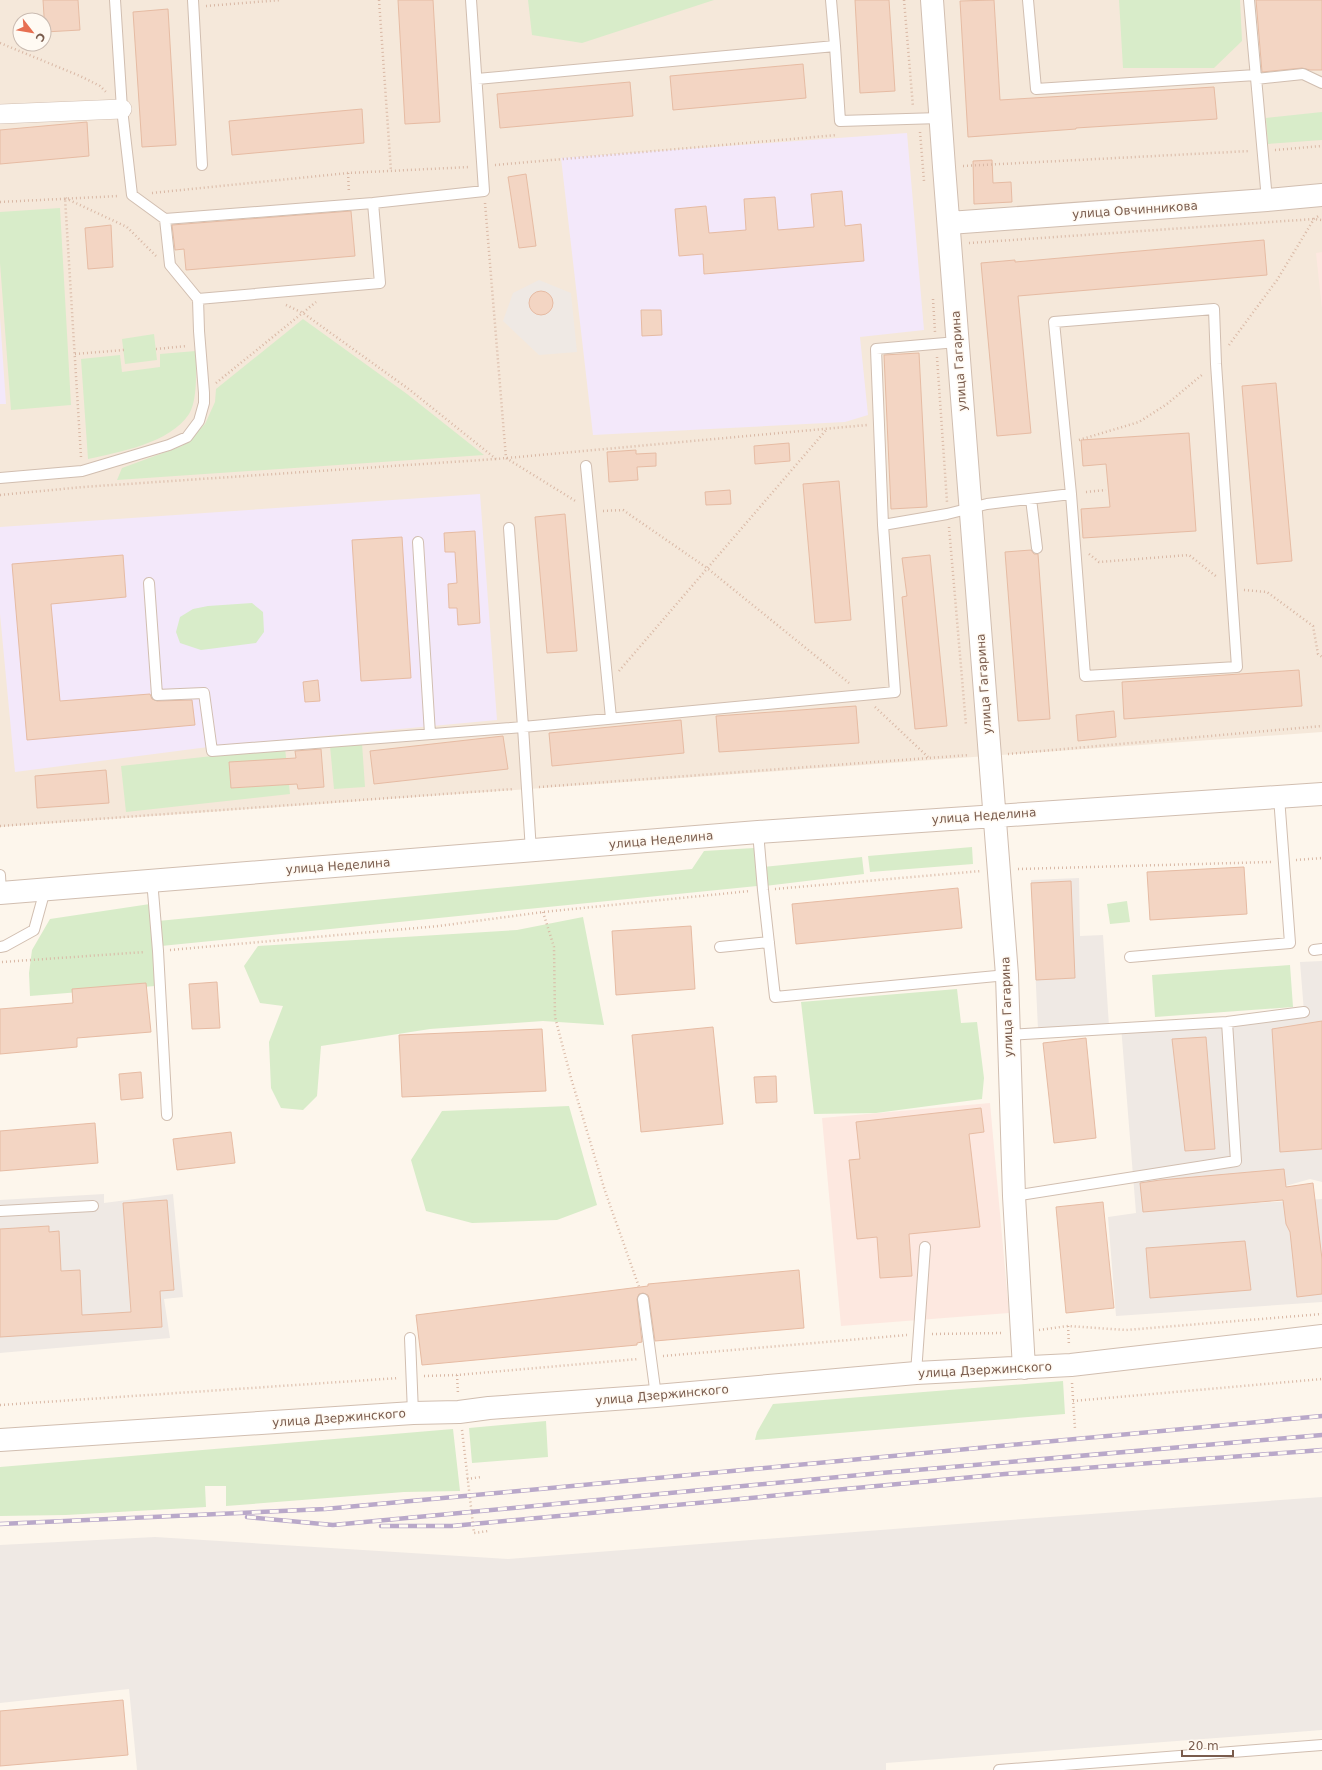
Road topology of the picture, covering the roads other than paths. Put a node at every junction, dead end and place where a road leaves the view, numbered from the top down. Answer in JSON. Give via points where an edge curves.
{"nodes":[{"id":1,"x":115,"y":0,"type":"edge"},
{"id":2,"x":471,"y":0,"type":"edge"},
{"id":3,"x":831,"y":0,"type":"edge"},
{"id":4,"x":932,"y":0,"type":"edge"},
{"id":5,"x":1028,"y":0,"type":"edge"},
{"id":6,"x":1249,"y":0,"type":"edge"},
{"id":7,"x":193,"y":4,"type":"edge"},
{"id":8,"x":835,"y":46,"type":"junction"},
{"id":9,"x":1256,"y":77,"type":"junction"},
{"id":10,"x":477,"y":79,"type":"junction"},
{"id":11,"x":1322,"y":83,"type":"edge"},
{"id":12,"x":122,"y":109,"type":"junction"},
{"id":13,"x":0,"y":114,"type":"edge"},
{"id":14,"x":940,"y":118,"type":"junction"},
{"id":15,"x":202,"y":165,"type":"dead end"},
{"id":16,"x":1322,"y":195,"type":"edge"},
{"id":17,"x":1267,"y":200,"type":"junction"},
{"id":18,"x":374,"y":203,"type":"junction"},
{"id":19,"x":164,"y":219,"type":"junction"},
{"id":20,"x":949,"y":223,"type":"junction"},
{"id":21,"x":198,"y":299,"type":"junction"},
{"id":22,"x":957,"y":342,"type":"junction"},
{"id":23,"x":586,"y":466,"type":"dead end"},
{"id":24,"x":0,"y":478,"type":"edge"},
{"id":25,"x":1071,"y":494,"type":"junction"},
{"id":26,"x":1031,"y":499,"type":"junction"},
{"id":27,"x":970,"y":509,"type":"junction"},
{"id":28,"x":883,"y":525,"type":"junction"},
{"id":29,"x":509,"y":528,"type":"dead end"},
{"id":30,"x":418,"y":542,"type":"dead end"},
{"id":31,"x":1037,"y":548,"type":"dead end"},
{"id":32,"x":149,"y":583,"type":"dead end"},
{"id":33,"x":611,"y":718,"type":"junction"},
{"id":34,"x":523,"y":727,"type":"junction"},
{"id":35,"x":430,"y":734,"type":"junction"},
{"id":36,"x":1322,"y":794,"type":"edge"},
{"id":37,"x":1279,"y":797,"type":"junction"},
{"id":38,"x":994,"y":815,"type":"junction"},
{"id":39,"x":758,"y":832,"type":"junction"},
{"id":40,"x":531,"y":851,"type":"junction"},
{"id":41,"x":152,"y":880,"type":"junction"},
{"id":42,"x":0,"y":887,"type":"edge"},
{"id":43,"x":45,"y":890,"type":"junction"},
{"id":44,"x":769,"y":942,"type":"junction"},
{"id":45,"x":0,"y":946,"type":"edge"},
{"id":46,"x":720,"y":947,"type":"dead end"},
{"id":47,"x":1130,"y":957,"type":"dead end"},
{"id":48,"x":1007,"y":975,"type":"junction"},
{"id":49,"x":1304,"y":1012,"type":"dead end"},
{"id":50,"x":1227,"y":1022,"type":"junction"},
{"id":51,"x":1008,"y":1035,"type":"junction"},
{"id":52,"x":168,"y":1115,"type":"dead end"},
{"id":53,"x":1014,"y":1196,"type":"junction"},
{"id":54,"x":93,"y":1206,"type":"dead end"},
{"id":55,"x":0,"y":1211,"type":"edge"},
{"id":56,"x":925,"y":1247,"type":"dead end"},
{"id":57,"x":643,"y":1299,"type":"road end"},
{"id":58,"x":1322,"y":1336,"type":"edge"},
{"id":59,"x":410,"y":1338,"type":"dead end"},
{"id":60,"x":1024,"y":1368,"type":"junction"},
{"id":61,"x":916,"y":1373,"type":"junction"},
{"id":62,"x":656,"y":1396,"type":"junction"},
{"id":63,"x":413,"y":1413,"type":"junction"},
{"id":64,"x":0,"y":1440,"type":"edge"},
{"id":65,"x":1322,"y":1745,"type":"edge"},
{"id":66,"x":999,"y":1770,"type":"edge"}],
"edges":[{"from":1,"to":12,"type":"lane"},
{"from":2,"to":10,"type":"lane"},
{"from":3,"to":8,"type":"lane"},
{"from":4,"to":14,"type":"street","name":"улица Гагарина"},
{"from":5,"to":9,"type":"lane","via":[[1036,89]]},
{"from":6,"to":9,"type":"lane"},
{"from":7,"to":15,"type":"lane"},
{"from":8,"to":10,"type":"lane"},
{"from":8,"to":14,"type":"lane","via":[[840,121]]},
{"from":9,"to":11,"type":"lane","via":[[1303,74]]},
{"from":9,"to":17,"type":"lane"},
{"from":10,"to":18,"type":"lane","via":[[484,191]]},
{"from":12,"to":13,"type":"street"},
{"from":12,"to":19,"type":"lane","via":[[132,196]]},
{"from":14,"to":20,"type":"street","name":"улица Гагарина","via":[[933,169]]},
{"from":16,"to":17,"type":"street","name":"улица Овчинникова"},
{"from":17,"to":20,"type":"street","name":"улица Овчинникова"},
{"from":18,"to":19,"type":"lane"},
{"from":18,"to":21,"type":"lane","via":[[380,283]]},
{"from":19,"to":21,"type":"lane","via":[[170,265]]},
{"from":20,"to":22,"type":"street","name":"улица Гагарина"},
{"from":21,"to":24,"type":"lane","via":[[204,403],[198,421],[188,437],[82,471]]},
{"from":22,"to":27,"type":"street","name":"улица Гагарина"},
{"from":22,"to":28,"type":"lane","via":[[876,349]]},
{"from":23,"to":33,"type":"lane"},
{"from":25,"to":25,"type":"lane","via":[[1085,676],[1237,666],[1214,309],[1054,322]]},
{"from":25,"to":26,"type":"lane"},
{"from":26,"to":27,"type":"lane","via":[[987,504]]},
{"from":26,"to":31,"type":"lane"},
{"from":27,"to":28,"type":"lane"},
{"from":27,"to":38,"type":"street","name":"улица Гагарина"},
{"from":28,"to":33,"type":"lane","via":[[895,692]]},
{"from":29,"to":34,"type":"lane"},
{"from":30,"to":35,"type":"lane"},
{"from":32,"to":35,"type":"lane","via":[[157,695],[204,693],[212,751]]},
{"from":33,"to":34,"type":"lane"},
{"from":34,"to":35,"type":"lane"},
{"from":34,"to":40,"type":"lane"},
{"from":36,"to":37,"type":"street","name":"улица Неделина"},
{"from":37,"to":38,"type":"street","name":"улица Неделина"},
{"from":37,"to":47,"type":"lane","via":[[1290,943]]},
{"from":38,"to":39,"type":"street","name":"улица Неделина"},
{"from":38,"to":48,"type":"street","name":"улица Гагарина"},
{"from":39,"to":40,"type":"street","name":"улица Неделина"},
{"from":39,"to":44,"type":"lane"},
{"from":40,"to":41,"type":"street","name":"улица Неделина"},
{"from":41,"to":43,"type":"street","name":"улица Неделина"},
{"from":41,"to":52,"type":"lane"},
{"from":42,"to":43,"type":"street","name":"улица Неделина"},
{"from":43,"to":45,"type":"lane","via":[[34,930],[5,946]]},
{"from":44,"to":46,"type":"lane"},
{"from":44,"to":48,"type":"lane","via":[[775,997]]},
{"from":48,"to":51,"type":"street","name":"улица Гагарина"},
{"from":49,"to":50,"type":"lane"},
{"from":50,"to":51,"type":"lane"},
{"from":50,"to":53,"type":"lane","via":[[1236,1161]]},
{"from":51,"to":53,"type":"street","name":"улица Гагарина"},
{"from":53,"to":60,"type":"street","name":"улица Гагарина"},
{"from":54,"to":55,"type":"lane"},
{"from":56,"to":61,"type":"lane"},
{"from":57,"to":62,"type":"lane"},
{"from":58,"to":60,"type":"street","name":"улица Дзержинского","via":[[1071,1365]]},
{"from":59,"to":63,"type":"lane"},
{"from":60,"to":61,"type":"street","name":"улица Дзержинского"},
{"from":61,"to":62,"type":"street","name":"улица Дзержинского"},
{"from":62,"to":63,"type":"street","name":"улица Дзержинского","via":[[460,1412]]},
{"from":63,"to":64,"type":"street","name":"улица Дзержинского"},
{"from":65,"to":66,"type":"lane"}]}
